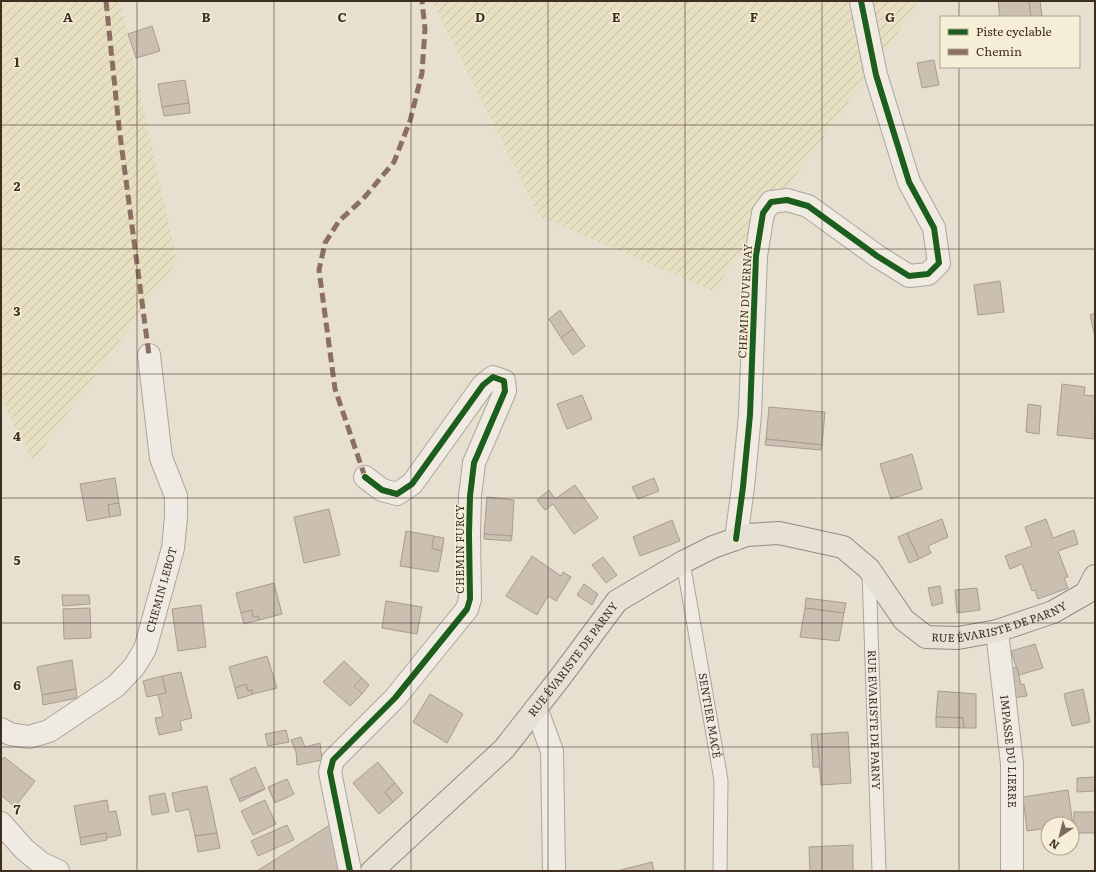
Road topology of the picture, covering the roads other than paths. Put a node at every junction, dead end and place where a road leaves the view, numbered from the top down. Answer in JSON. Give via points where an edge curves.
{"nodes":[{"id":1,"x":861,"y":1,"type":"edge"},
{"id":2,"x":149,"y":355,"type":"dead end"},
{"id":3,"x":365,"y":477,"type":"dead end"},
{"id":4,"x":736,"y":539,"type":"junction"},
{"id":5,"x":683,"y":562,"type":"junction"},
{"id":6,"x":868,"y":569,"type":"junction"},
{"id":7,"x":1095,"y":576,"type":"edge"},
{"id":8,"x":997,"y":631,"type":"junction"},
{"id":9,"x":536,"y":708,"type":"junction"},
{"id":10,"x":1,"y":729,"type":"edge"},
{"id":11,"x":1,"y":823,"type":"edge"},
{"id":12,"x":58,"y":871,"type":"edge"},
{"id":13,"x":350,"y":871,"type":"edge"},
{"id":14,"x":372,"y":871,"type":"edge"},
{"id":15,"x":554,"y":871,"type":"edge"},
{"id":16,"x":720,"y":871,"type":"edge"},
{"id":17,"x":879,"y":871,"type":"edge"},
{"id":18,"x":1012,"y":871,"type":"edge"}],
"edges":[{"from":1,"to":4,"type":"street","name":"CHEMIN DUVERNAY","via":[[876,75],[909,182],[934,228],[939,263],[928,274],[909,276],[808,206],[787,200],[771,202],[763,213],[756,256],[750,415]]},
{"from":2,"to":10,"type":"street","name":"CHEMIN LEBOT","via":[[161,458],[176,496],[176,517],[173,548],[145,649],[134,667],[116,686],[49,730],[29,737],[10,734]]},
{"from":3,"to":13,"type":"street","name":"CHEMIN FURCY","via":[[382,490],[397,494],[412,484],[483,385],[494,376],[504,381],[506,391],[474,463],[470,496],[470,599],[467,609],[395,698],[332,760],[330,772]]},
{"from":4,"to":5,"type":"main road","name":"RUE ÉVARISTE DE PARNY"},
{"from":4,"to":6,"type":"main road","name":"RUE ÉVARISTE DE PARNY","via":[[747,535],[779,533],[843,547]]},
{"from":5,"to":9,"type":"main road","name":"RUE ÉVARISTE DE PARNY","via":[[617,601]]},
{"from":5,"to":16,"type":"lane","name":"SENTIER MACÉ","via":[[721,780]]},
{"from":6,"to":8,"type":"main road","name":"RUE ÉVARISTE DE PARNY","via":[[904,620],[926,637],[958,638]]},
{"from":6,"to":17,"type":"lane","name":"RUE EVARISTE DE PARNY"},
{"from":7,"to":8,"type":"main road","name":"RUE ÉVARISTE DE PARNY","via":[[1086,593],[1053,612]]},
{"from":8,"to":18,"type":"street","name":"IMPASSE DU LIERRE","via":[[1012,764]]},
{"from":9,"to":14,"type":"main road","name":"RUE ÉVARISTE DE PARNY","via":[[504,749]]},
{"from":9,"to":15,"type":"street","via":[[552,751]]},
{"from":11,"to":12,"type":"street","via":[[24,849],[41,863]]}]}
